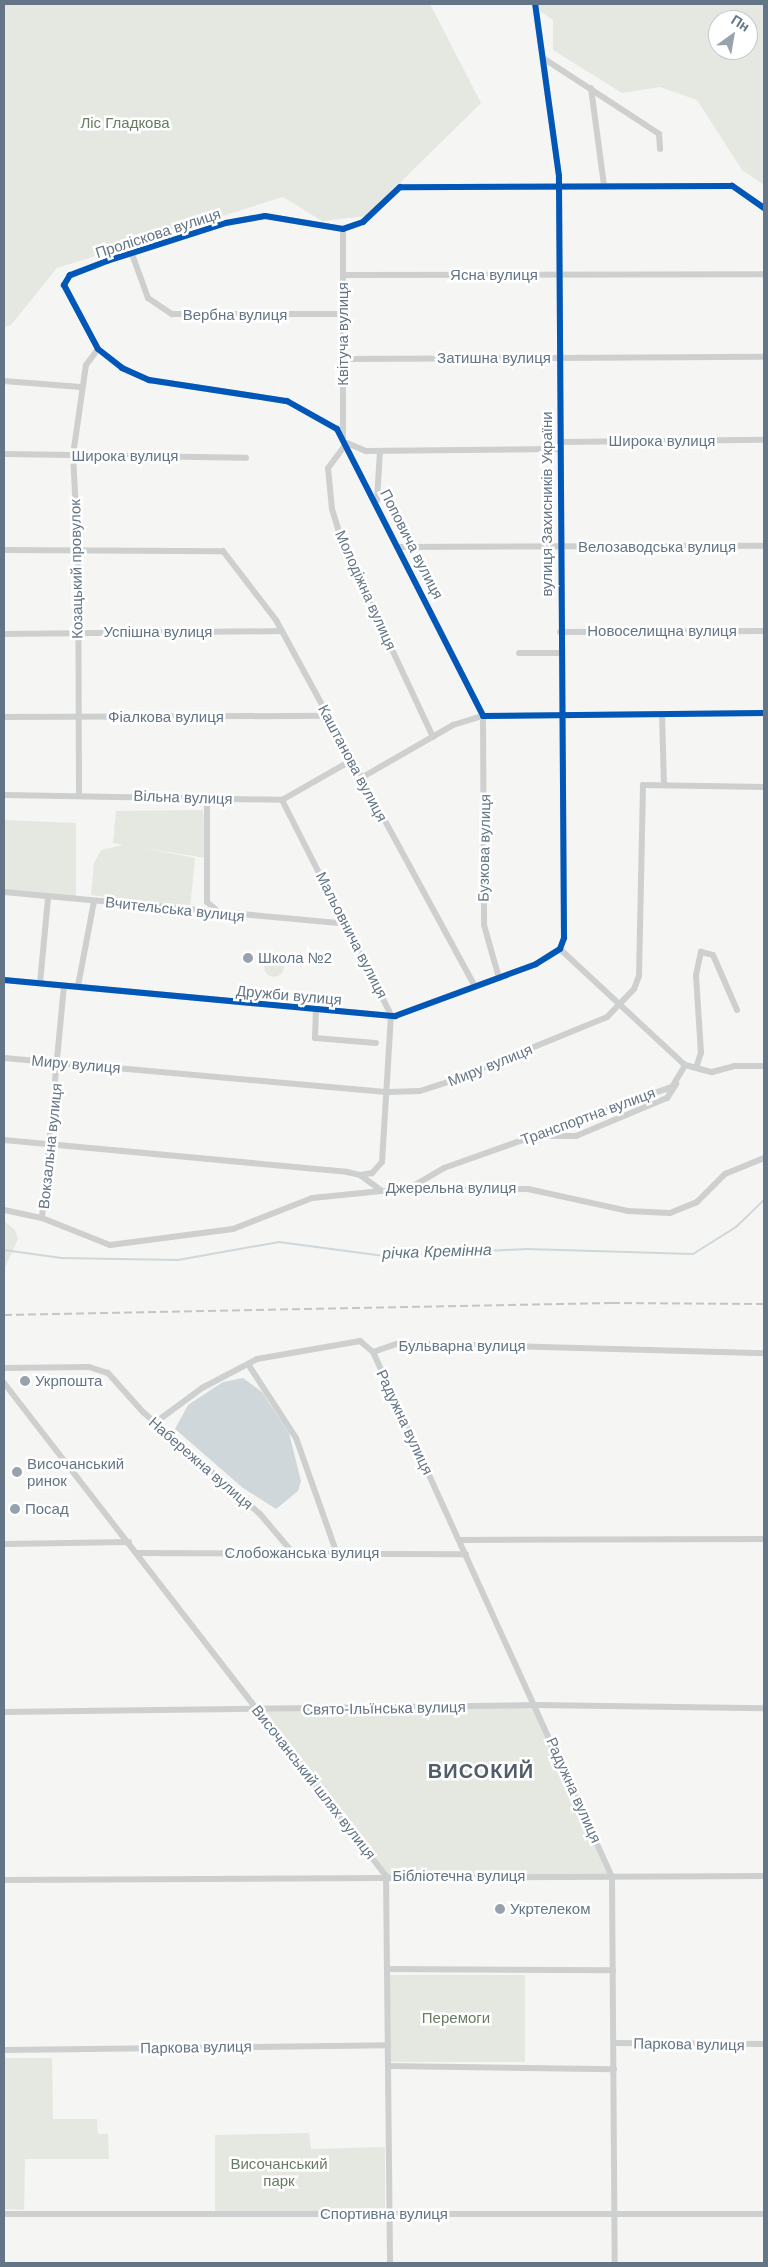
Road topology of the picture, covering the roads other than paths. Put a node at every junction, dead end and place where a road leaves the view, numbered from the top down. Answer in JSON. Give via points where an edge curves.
{"nodes":[{"id":1,"x":535,"y":4,"type":"edge"},
{"id":2,"x":543,"y":58,"type":"junction"},
{"id":3,"x":591,"y":88,"type":"junction"},
{"id":4,"x":660,"y":149,"type":"dead end"},
{"id":5,"x":604,"y":186,"type":"junction"},
{"id":6,"x":559,"y":187,"type":"junction"},
{"id":7,"x":764,"y":208,"type":"edge"},
{"id":8,"x":343,"y":229,"type":"junction"},
{"id":9,"x":132,"y":254,"type":"junction"},
{"id":10,"x":764,"y":274,"type":"edge"},
{"id":11,"x":343,"y":275,"type":"junction"},
{"id":12,"x":559,"y":275,"type":"junction"},
{"id":13,"x":344,"y":314,"type":"junction"},
{"id":14,"x":98,"y":349,"type":"junction"},
{"id":15,"x":764,"y":357,"type":"edge"},
{"id":16,"x":344,"y":358,"type":"junction"},
{"id":17,"x":560,"y":358,"type":"junction"},
{"id":18,"x":4,"y":381,"type":"edge"},
{"id":19,"x":81,"y":387,"type":"junction"},
{"id":20,"x":345,"y":440,"type":"junction"},
{"id":21,"x":764,"y":440,"type":"edge"},
{"id":22,"x":560,"y":445,"type":"junction"},
{"id":23,"x":380,"y":451,"type":"junction"},
{"id":24,"x":4,"y":454,"type":"edge"},
{"id":25,"x":73,"y":455,"type":"junction"},
{"id":26,"x":246,"y":458,"type":"dead end"},
{"id":27,"x":377,"y":502,"type":"junction"},
{"id":28,"x":764,"y":546,"type":"edge"},
{"id":29,"x":400,"y":547,"type":"junction"},
{"id":30,"x":560,"y":547,"type":"junction"},
{"id":31,"x":4,"y":550,"type":"edge"},
{"id":32,"x":78,"y":550,"type":"junction"},
{"id":33,"x":764,"y":631,"type":"edge"},
{"id":34,"x":282,"y":632,"type":"junction"},
{"id":35,"x":560,"y":632,"type":"junction"},
{"id":36,"x":77,"y":633,"type":"junction"},
{"id":37,"x":4,"y":634,"type":"edge"},
{"id":38,"x":519,"y":653,"type":"dead end"},
{"id":39,"x":561,"y":653,"type":"junction"},
{"id":40,"x":764,"y":713,"type":"edge"},
{"id":41,"x":662,"y":714,"type":"junction"},
{"id":42,"x":561,"y":715,"type":"junction"},
{"id":43,"x":327,"y":716,"type":"junction"},
{"id":44,"x":483,"y":716,"type":"junction"},
{"id":45,"x":4,"y":717,"type":"edge"},
{"id":46,"x":77,"y":717,"type":"junction"},
{"id":47,"x":433,"y":737,"type":"junction"},
{"id":48,"x":352,"y":760,"type":"junction"},
{"id":49,"x":361,"y":778,"type":"junction"},
{"id":50,"x":664,"y":785,"type":"junction"},
{"id":51,"x":764,"y":787,"type":"edge"},
{"id":52,"x":79,"y":794,"type":"junction"},
{"id":53,"x":4,"y":796,"type":"edge"},
{"id":54,"x":208,"y":797,"type":"junction"},
{"id":55,"x":282,"y":800,"type":"junction"},
{"id":56,"x":4,"y":892,"type":"edge"},
{"id":57,"x":48,"y":899,"type":"junction"},
{"id":58,"x":94,"y":901,"type":"junction"},
{"id":59,"x":220,"y":914,"type":"junction"},
{"id":60,"x":347,"y":924,"type":"junction"},
{"id":61,"x":560,"y":949,"type":"junction"},
{"id":62,"x":499,"y":978,"type":"junction"},
{"id":63,"x":4,"y":980,"type":"edge"},
{"id":64,"x":40,"y":983,"type":"junction"},
{"id":65,"x":64,"y":986,"type":"junction"},
{"id":66,"x":78,"y":986,"type":"junction"},
{"id":67,"x":475,"y":987,"type":"junction"},
{"id":68,"x":621,"y":1005,"type":"junction"},
{"id":69,"x":316,"y":1010,"type":"junction"},
{"id":70,"x":737,"y":1010,"type":"dead end"},
{"id":71,"x":390,"y":1016,"type":"junction"},
{"id":72,"x":376,"y":1042,"type":"dead end"},
{"id":73,"x":4,"y":1058,"type":"edge"},
{"id":74,"x":58,"y":1063,"type":"junction"},
{"id":75,"x":685,"y":1065,"type":"junction"},
{"id":76,"x":697,"y":1065,"type":"junction"},
{"id":77,"x":764,"y":1066,"type":"edge"},
{"id":78,"x":676,"y":1084,"type":"junction"},
{"id":79,"x":388,"y":1092,"type":"junction"},
{"id":80,"x":536,"y":1136,"type":"junction"},
{"id":81,"x":4,"y":1140,"type":"edge"},
{"id":82,"x":52,"y":1144,"type":"junction"},
{"id":83,"x":764,"y":1158,"type":"edge"},
{"id":84,"x":360,"y":1175,"type":"junction"},
{"id":85,"x":406,"y":1190,"type":"junction"},
{"id":86,"x":382,"y":1191,"type":"junction"},
{"id":87,"x":4,"y":1210,"type":"edge"},
{"id":88,"x":42,"y":1218,"type":"junction"},
{"id":89,"x":373,"y":1352,"type":"junction"},
{"id":90,"x":764,"y":1353,"type":"edge"},
{"id":91,"x":248,"y":1364,"type":"junction"},
{"id":92,"x":4,"y":1368,"type":"edge"},
{"id":93,"x":4,"y":1384,"type":"edge"},
{"id":94,"x":156,"y":1422,"type":"junction"},
{"id":95,"x":764,"y":1539,"type":"edge"},
{"id":96,"x":460,"y":1540,"type":"junction"},
{"id":97,"x":129,"y":1542,"type":"junction"},
{"id":98,"x":4,"y":1544,"type":"edge"},
{"id":99,"x":137,"y":1553,"type":"junction"},
{"id":100,"x":293,"y":1554,"type":"junction"},
{"id":101,"x":337,"y":1554,"type":"junction"},
{"id":102,"x":466,"y":1554,"type":"junction"},
{"id":103,"x":536,"y":1705,"type":"junction"},
{"id":104,"x":764,"y":1708,"type":"edge"},
{"id":105,"x":258,"y":1710,"type":"junction"},
{"id":106,"x":4,"y":1712,"type":"edge"},
{"id":107,"x":386,"y":1876,"type":"junction"},
{"id":108,"x":764,"y":1876,"type":"edge"},
{"id":109,"x":612,"y":1877,"type":"junction"},
{"id":110,"x":4,"y":1880,"type":"edge"},
{"id":111,"x":387,"y":1969,"type":"junction"},
{"id":112,"x":613,"y":1970,"type":"junction"},
{"id":113,"x":614,"y":2043,"type":"junction"},
{"id":114,"x":764,"y":2044,"type":"edge"},
{"id":115,"x":388,"y":2045,"type":"junction"},
{"id":116,"x":4,"y":2050,"type":"edge"},
{"id":117,"x":388,"y":2066,"type":"junction"},
{"id":118,"x":614,"y":2069,"type":"junction"},
{"id":119,"x":4,"y":2214,"type":"edge"},
{"id":120,"x":390,"y":2214,"type":"junction"},
{"id":121,"x":615,"y":2214,"type":"junction"},
{"id":122,"x":764,"y":2214,"type":"edge"},
{"id":123,"x":390,"y":2263,"type":"edge"},
{"id":124,"x":615,"y":2263,"type":"edge"}],
"edges":[{"from":1,"to":2,"type":"street","name":"вулиця Захисників України"},
{"from":2,"to":3,"type":"street"},
{"from":2,"to":6,"type":"street","name":"вулиця Захисників України"},
{"from":3,"to":4,"type":"street","via":[[659,134]]},
{"from":3,"to":5,"type":"street"},
{"from":5,"to":6,"type":"street"},
{"from":5,"to":7,"type":"street","via":[[732,186]]},
{"from":6,"to":8,"type":"street","via":[[400,187],[363,222]]},
{"from":6,"to":12,"type":"street","name":"вулиця Захисників України"},
{"from":8,"to":9,"type":"street","name":"Проліскова вулиця","via":[[265,216],[226,223]]},
{"from":8,"to":11,"type":"street","name":"Квітуча вулиця"},
{"from":9,"to":13,"type":"street","name":"Вербна вулиця","via":[[148,298],[172,314]]},
{"from":9,"to":14,"type":"street","name":"Проліскова вулиця","via":[[70,275],[64,285]]},
{"from":10,"to":12,"type":"street","name":"Ясна вулиця"},
{"from":11,"to":12,"type":"street","name":"Ясна вулиця"},
{"from":11,"to":13,"type":"street","name":"Квітуча вулиця"},
{"from":12,"to":17,"type":"street","name":"вулиця Захисників України"},
{"from":13,"to":16,"type":"street","name":"Квітуча вулиця"},
{"from":14,"to":19,"type":"street","name":"Козацький провулок","via":[[86,365]]},
{"from":14,"to":20,"type":"street","name":"Поповича вулиця","via":[[149,380],[287,401],[337,429]]},
{"from":15,"to":17,"type":"street","name":"Затишна вулиця"},
{"from":16,"to":17,"type":"street","name":"Затишна вулиця"},
{"from":16,"to":20,"type":"street","name":"Квітуча вулиця"},
{"from":17,"to":22,"type":"street","name":"вулиця Захисників України"},
{"from":18,"to":19,"type":"street"},
{"from":19,"to":25,"type":"street","name":"Козацький провулок"},
{"from":20,"to":23,"type":"street","name":"Широка вулиця"},
{"from":20,"to":27,"type":"street","name":"Поповича вулиця"},
{"from":20,"to":47,"type":"street","name":"Молодіжна вулиця","via":[[328,468],[332,509],[343,545]]},
{"from":21,"to":22,"type":"street","name":"Широка вулиця"},
{"from":22,"to":23,"type":"street","name":"Широка вулиця"},
{"from":22,"to":30,"type":"street","name":"вулиця Захисників України"},
{"from":23,"to":27,"type":"street"},
{"from":24,"to":25,"type":"street","name":"Широка вулиця"},
{"from":25,"to":26,"type":"street","name":"Широка вулиця"},
{"from":25,"to":32,"type":"street","name":"Козацький провулок"},
{"from":27,"to":29,"type":"street","name":"Поповича вулиця"},
{"from":28,"to":30,"type":"street","name":"Велозаводська вулиця"},
{"from":29,"to":30,"type":"street","name":"Велозаводська вулиця"},
{"from":29,"to":44,"type":"street","name":"Поповича вулиця"},
{"from":30,"to":35,"type":"street","name":"вулиця Захисників України"},
{"from":31,"to":32,"type":"street"},
{"from":32,"to":34,"type":"street","name":"Каштанова вулиця","via":[[219,549]]},
{"from":32,"to":36,"type":"street","name":"Козацький провулок"},
{"from":33,"to":35,"type":"street","name":"Новоселищна вулиця"},
{"from":34,"to":36,"type":"street","name":"Успішна вулиця"},
{"from":34,"to":43,"type":"street","name":"Каштанова вулиця"},
{"from":35,"to":39,"type":"street","name":"вулиця Захисників України"},
{"from":36,"to":37,"type":"street","name":"Успішна вулиця"},
{"from":36,"to":46,"type":"street","name":"Козацький провулок"},
{"from":38,"to":39,"type":"street"},
{"from":39,"to":42,"type":"street","name":"вулиця Захисників України"},
{"from":40,"to":41,"type":"street"},
{"from":41,"to":42,"type":"street"},
{"from":41,"to":50,"type":"street"},
{"from":42,"to":44,"type":"street"},
{"from":42,"to":61,"type":"street","name":"вулиця Захисників України","via":[[564,938]]},
{"from":43,"to":46,"type":"street","name":"Фіалкова вулиця"},
{"from":43,"to":48,"type":"street","name":"Каштанова вулиця"},
{"from":44,"to":47,"type":"street"},
{"from":44,"to":62,"type":"street","name":"Бузкова вулиця","via":[[484,925]]},
{"from":45,"to":46,"type":"street","name":"Фіалкова вулиця"},
{"from":46,"to":52,"type":"street","name":"Козацький провулок"},
{"from":47,"to":49,"type":"street"},
{"from":48,"to":49,"type":"street","name":"Каштанова вулиця"},
{"from":48,"to":55,"type":"street"},
{"from":49,"to":67,"type":"street","name":"Каштанова вулиця"},
{"from":50,"to":51,"type":"street","name":"Миру вулиця"},
{"from":50,"to":68,"type":"street","name":"Миру вулиця","via":[[643,785],[639,976]]},
{"from":52,"to":53,"type":"street","name":"Вільна вулиця"},
{"from":52,"to":54,"type":"street","name":"Вільна вулиця"},
{"from":54,"to":55,"type":"street","name":"Вільна вулиця"},
{"from":54,"to":59,"type":"street","via":[[207,902]]},
{"from":55,"to":60,"type":"street","name":"Мальовнича вулиця"},
{"from":56,"to":57,"type":"street","name":"Вчительська вулиця"},
{"from":57,"to":58,"type":"street","name":"Вчительська вулиця"},
{"from":57,"to":64,"type":"street"},
{"from":58,"to":59,"type":"street","name":"Вчительська вулиця"},
{"from":58,"to":66,"type":"street"},
{"from":59,"to":60,"type":"street","name":"Вчительська вулиця"},
{"from":60,"to":71,"type":"street","name":"Мальовнича вулиця"},
{"from":61,"to":62,"type":"street","name":"Дружби вулиця","via":[[551,957]]},
{"from":61,"to":68,"type":"street"},
{"from":62,"to":67,"type":"street","name":"Дружби вулиця"},
{"from":63,"to":64,"type":"street","name":"Дружби вулиця"},
{"from":64,"to":65,"type":"street","name":"Дружби вулиця"},
{"from":65,"to":66,"type":"street","name":"Дружби вулиця"},
{"from":65,"to":74,"type":"street","name":"Вокзальна вулиця"},
{"from":66,"to":69,"type":"street","name":"Дружби вулиця"},
{"from":67,"to":71,"type":"street","name":"Дружби вулиця"},
{"from":68,"to":75,"type":"street"},
{"from":68,"to":79,"type":"street","name":"Миру вулиця","via":[[607,1017],[448,1082],[420,1091]]},
{"from":69,"to":71,"type":"street","name":"Дружби вулиця"},
{"from":69,"to":72,"type":"street","via":[[315,1038]]},
{"from":70,"to":76,"type":"street","via":[[713,955],[701,952],[696,975],[701,1053]]},
{"from":71,"to":79,"type":"street","name":"Мальовнича вулиця"},
{"from":73,"to":74,"type":"street","name":"Миру вулиця"},
{"from":74,"to":79,"type":"street","name":"Миру вулиця"},
{"from":74,"to":82,"type":"street","name":"Вокзальна вулиця"},
{"from":75,"to":76,"type":"street"},
{"from":75,"to":78,"type":"street","name":"Транспортна вулиця"},
{"from":76,"to":77,"type":"street","via":[[712,1072],[734,1066]]},
{"from":78,"to":80,"type":"street","name":"Транспортна вулиця"},
{"from":78,"to":80,"type":"street","via":[[667,1098],[576,1136]]},
{"from":79,"to":84,"type":"street","name":"Мальовнича вулиця","via":[[380,1167]]},
{"from":80,"to":85,"type":"street","name":"Транспортна вулиця","via":[[444,1168]]},
{"from":81,"to":82,"type":"street"},
{"from":82,"to":84,"type":"street"},
{"from":82,"to":88,"type":"street","name":"Вокзальна вулиця"},
{"from":83,"to":85,"type":"street","name":"Джерельна вулиця","via":[[725,1174],[697,1202],[670,1213],[628,1212],[528,1188]]},
{"from":84,"to":86,"type":"street","name":"Джерельна вулиця"},
{"from":85,"to":86,"type":"street","name":"Джерельна вулиця"},
{"from":86,"to":88,"type":"street","via":[[312,1198],[233,1229],[186,1232],[135,1244],[110,1245]]},
{"from":87,"to":88,"type":"street"},
{"from":89,"to":90,"type":"street","name":"Бульварна вулиця","via":[[399,1343]]},
{"from":89,"to":91,"type":"street","via":[[360,1340]]},
{"from":89,"to":96,"type":"street","name":"Радужна вулиця"},
{"from":91,"to":94,"type":"street","via":[[202,1388]]},
{"from":91,"to":101,"type":"street","via":[[296,1438]]},
{"from":92,"to":94,"type":"street","name":"Набережна вулиця","via":[[89,1367],[108,1373]]},
{"from":93,"to":97,"type":"street","name":"Височанський шлях вулиця"},
{"from":94,"to":100,"type":"street","name":"Набережна вулиця","via":[[260,1514]]},
{"from":95,"to":96,"type":"street"},
{"from":96,"to":102,"type":"street","name":"Радужна вулиця"},
{"from":97,"to":98,"type":"street"},
{"from":97,"to":99,"type":"street","name":"Височанський шлях вулиця"},
{"from":99,"to":100,"type":"street","name":"Слобожанська вулиця"},
{"from":99,"to":105,"type":"street","name":"Височанський шлях вулиця"},
{"from":100,"to":101,"type":"street","name":"Слобожанська вулиця"},
{"from":101,"to":102,"type":"street","name":"Слобожанська вулиця"},
{"from":102,"to":103,"type":"street","name":"Радужна вулиця"},
{"from":103,"to":104,"type":"street","name":"Свято-Ільїнська вулиця"},
{"from":103,"to":105,"type":"street","name":"Свято-Ільїнська вулиця"},
{"from":103,"to":109,"type":"street","name":"Радужна вулиця"},
{"from":105,"to":106,"type":"street","name":"Свято-Ільїнська вулиця"},
{"from":105,"to":107,"type":"street","name":"Височанський шлях вулиця"},
{"from":107,"to":109,"type":"street","name":"Бібліотечна вулиця"},
{"from":107,"to":110,"type":"street","name":"Бібліотечна вулиця"},
{"from":107,"to":111,"type":"street"},
{"from":108,"to":109,"type":"street","name":"Бібліотечна вулиця"},
{"from":109,"to":112,"type":"street","name":"Радужна вулиця"},
{"from":111,"to":112,"type":"street"},
{"from":111,"to":115,"type":"street"},
{"from":112,"to":113,"type":"street","name":"Радужна вулиця"},
{"from":113,"to":114,"type":"street","name":"Паркова вулиця"},
{"from":113,"to":118,"type":"street","name":"Радужна вулиця"},
{"from":115,"to":116,"type":"street","name":"Паркова вулиця"},
{"from":115,"to":117,"type":"street"},
{"from":117,"to":118,"type":"street"},
{"from":117,"to":120,"type":"street"},
{"from":118,"to":121,"type":"street","name":"Радужна вулиця"},
{"from":119,"to":120,"type":"street","name":"Спортивна вулиця"},
{"from":120,"to":121,"type":"street","name":"Спортивна вулиця"},
{"from":120,"to":123,"type":"street"},
{"from":121,"to":122,"type":"street","name":"Спортивна вулиця"},
{"from":121,"to":124,"type":"street","name":"Радужна вулиця"}]}
